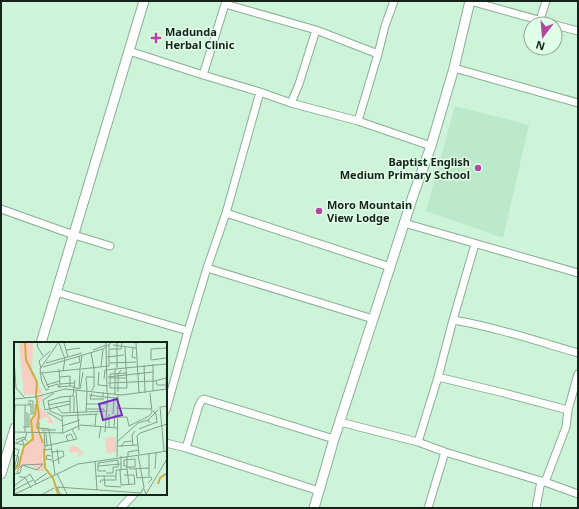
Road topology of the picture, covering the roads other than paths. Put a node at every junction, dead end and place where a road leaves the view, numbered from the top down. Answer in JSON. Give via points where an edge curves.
{"nodes":[{"id":1,"x":144,"y":1,"type":"edge"},
{"id":2,"x":394,"y":1,"type":"edge"},
{"id":3,"x":470,"y":1,"type":"edge"},
{"id":4,"x":546,"y":1,"type":"edge"},
{"id":5,"x":225,"y":2,"type":"edge"},
{"id":6,"x":525,"y":16,"type":"edge"},
{"id":7,"x":541,"y":16,"type":"edge"},
{"id":8,"x":563,"y":27,"type":"edge"},
{"id":9,"x":316,"y":30,"type":"junction"},
{"id":10,"x":578,"y":32,"type":"edge"},
{"id":11,"x":129,"y":51,"type":"junction"},
{"id":12,"x":378,"y":54,"type":"junction"},
{"id":13,"x":454,"y":68,"type":"junction"},
{"id":14,"x":203,"y":75,"type":"junction"},
{"id":15,"x":260,"y":92,"type":"junction"},
{"id":16,"x":291,"y":103,"type":"junction"},
{"id":17,"x":578,"y":104,"type":"edge"},
{"id":18,"x":358,"y":121,"type":"junction"},
{"id":19,"x":431,"y":146,"type":"junction"},
{"id":20,"x":1,"y":209,"type":"edge"},
{"id":21,"x":226,"y":213,"type":"junction"},
{"id":22,"x":404,"y":223,"type":"junction"},
{"id":23,"x":74,"y":235,"type":"junction"},
{"id":24,"x":475,"y":244,"type":"junction"},
{"id":25,"x":110,"y":246,"type":"dead end"},
{"id":26,"x":390,"y":267,"type":"junction"},
{"id":27,"x":207,"y":268,"type":"junction"},
{"id":28,"x":578,"y":273,"type":"edge"},
{"id":29,"x":56,"y":292,"type":"junction"},
{"id":30,"x":373,"y":319,"type":"junction"},
{"id":31,"x":453,"y":320,"type":"junction"},
{"id":32,"x":188,"y":331,"type":"junction"},
{"id":33,"x":41,"y":342,"type":"edge"},
{"id":34,"x":578,"y":353,"type":"edge"},
{"id":35,"x":578,"y":374,"type":"edge"},
{"id":36,"x":438,"y":377,"type":"junction"},
{"id":37,"x":167,"y":406,"type":"edge"},
{"id":38,"x":568,"y":410,"type":"junction"},
{"id":39,"x":340,"y":422,"type":"junction"},
{"id":40,"x":14,"y":431,"type":"edge"},
{"id":41,"x":334,"y":439,"type":"junction"},
{"id":42,"x":418,"y":442,"type":"junction"},
{"id":43,"x":167,"y":443,"type":"edge"},
{"id":44,"x":186,"y":448,"type":"junction"},
{"id":45,"x":445,"y":452,"type":"junction"},
{"id":46,"x":1,"y":474,"type":"edge"},
{"id":47,"x":543,"y":482,"type":"junction"},
{"id":48,"x":319,"y":491,"type":"junction"},
{"id":49,"x":578,"y":494,"type":"edge"},
{"id":50,"x":133,"y":495,"type":"edge"},
{"id":51,"x":121,"y":508,"type":"edge"},
{"id":52,"x":314,"y":508,"type":"edge"},
{"id":53,"x":428,"y":508,"type":"edge"},
{"id":54,"x":536,"y":508,"type":"edge"}],
"edges":[{"from":1,"to":11,"type":"street"},
{"from":2,"to":12,"type":"street"},
{"from":3,"to":6,"type":"street"},
{"from":3,"to":13,"type":"street"},
{"from":4,"to":7,"type":"street"},
{"from":5,"to":9,"type":"street"},
{"from":5,"to":14,"type":"street"},
{"from":8,"to":10,"type":"street"},
{"from":9,"to":12,"type":"street"},
{"from":9,"to":16,"type":"street"},
{"from":11,"to":14,"type":"street"},
{"from":11,"to":23,"type":"street"},
{"from":12,"to":18,"type":"street"},
{"from":13,"to":17,"type":"street"},
{"from":13,"to":19,"type":"street"},
{"from":14,"to":15,"type":"street"},
{"from":15,"to":16,"type":"street"},
{"from":15,"to":21,"type":"street"},
{"from":16,"to":18,"type":"street"},
{"from":18,"to":19,"type":"street"},
{"from":19,"to":22,"type":"street"},
{"from":20,"to":23,"type":"street"},
{"from":21,"to":26,"type":"street"},
{"from":21,"to":27,"type":"street"},
{"from":22,"to":24,"type":"street"},
{"from":22,"to":26,"type":"street"},
{"from":23,"to":25,"type":"street"},
{"from":23,"to":29,"type":"street"},
{"from":24,"to":28,"type":"street"},
{"from":24,"to":31,"type":"street"},
{"from":26,"to":30,"type":"street"},
{"from":27,"to":30,"type":"street"},
{"from":27,"to":32,"type":"street"},
{"from":29,"to":32,"type":"street"},
{"from":29,"to":33,"type":"street"},
{"from":30,"to":39,"type":"street"},
{"from":31,"to":34,"type":"street","via":[[491,327]]},
{"from":31,"to":36,"type":"street"},
{"from":32,"to":37,"type":"street"},
{"from":35,"to":38,"type":"street"},
{"from":36,"to":38,"type":"street"},
{"from":36,"to":42,"type":"street"},
{"from":38,"to":47,"type":"street","via":[[566,427]]},
{"from":39,"to":41,"type":"street"},
{"from":39,"to":42,"type":"street"},
{"from":40,"to":46,"type":"street"},
{"from":41,"to":44,"type":"street","via":[[204,399],[199,405]]},
{"from":41,"to":48,"type":"street"},
{"from":42,"to":45,"type":"street"},
{"from":43,"to":44,"type":"street"},
{"from":44,"to":48,"type":"street"},
{"from":45,"to":47,"type":"street"},
{"from":45,"to":53,"type":"street"},
{"from":47,"to":49,"type":"street"},
{"from":47,"to":54,"type":"street"},
{"from":48,"to":52,"type":"street"},
{"from":50,"to":51,"type":"street"}]}
